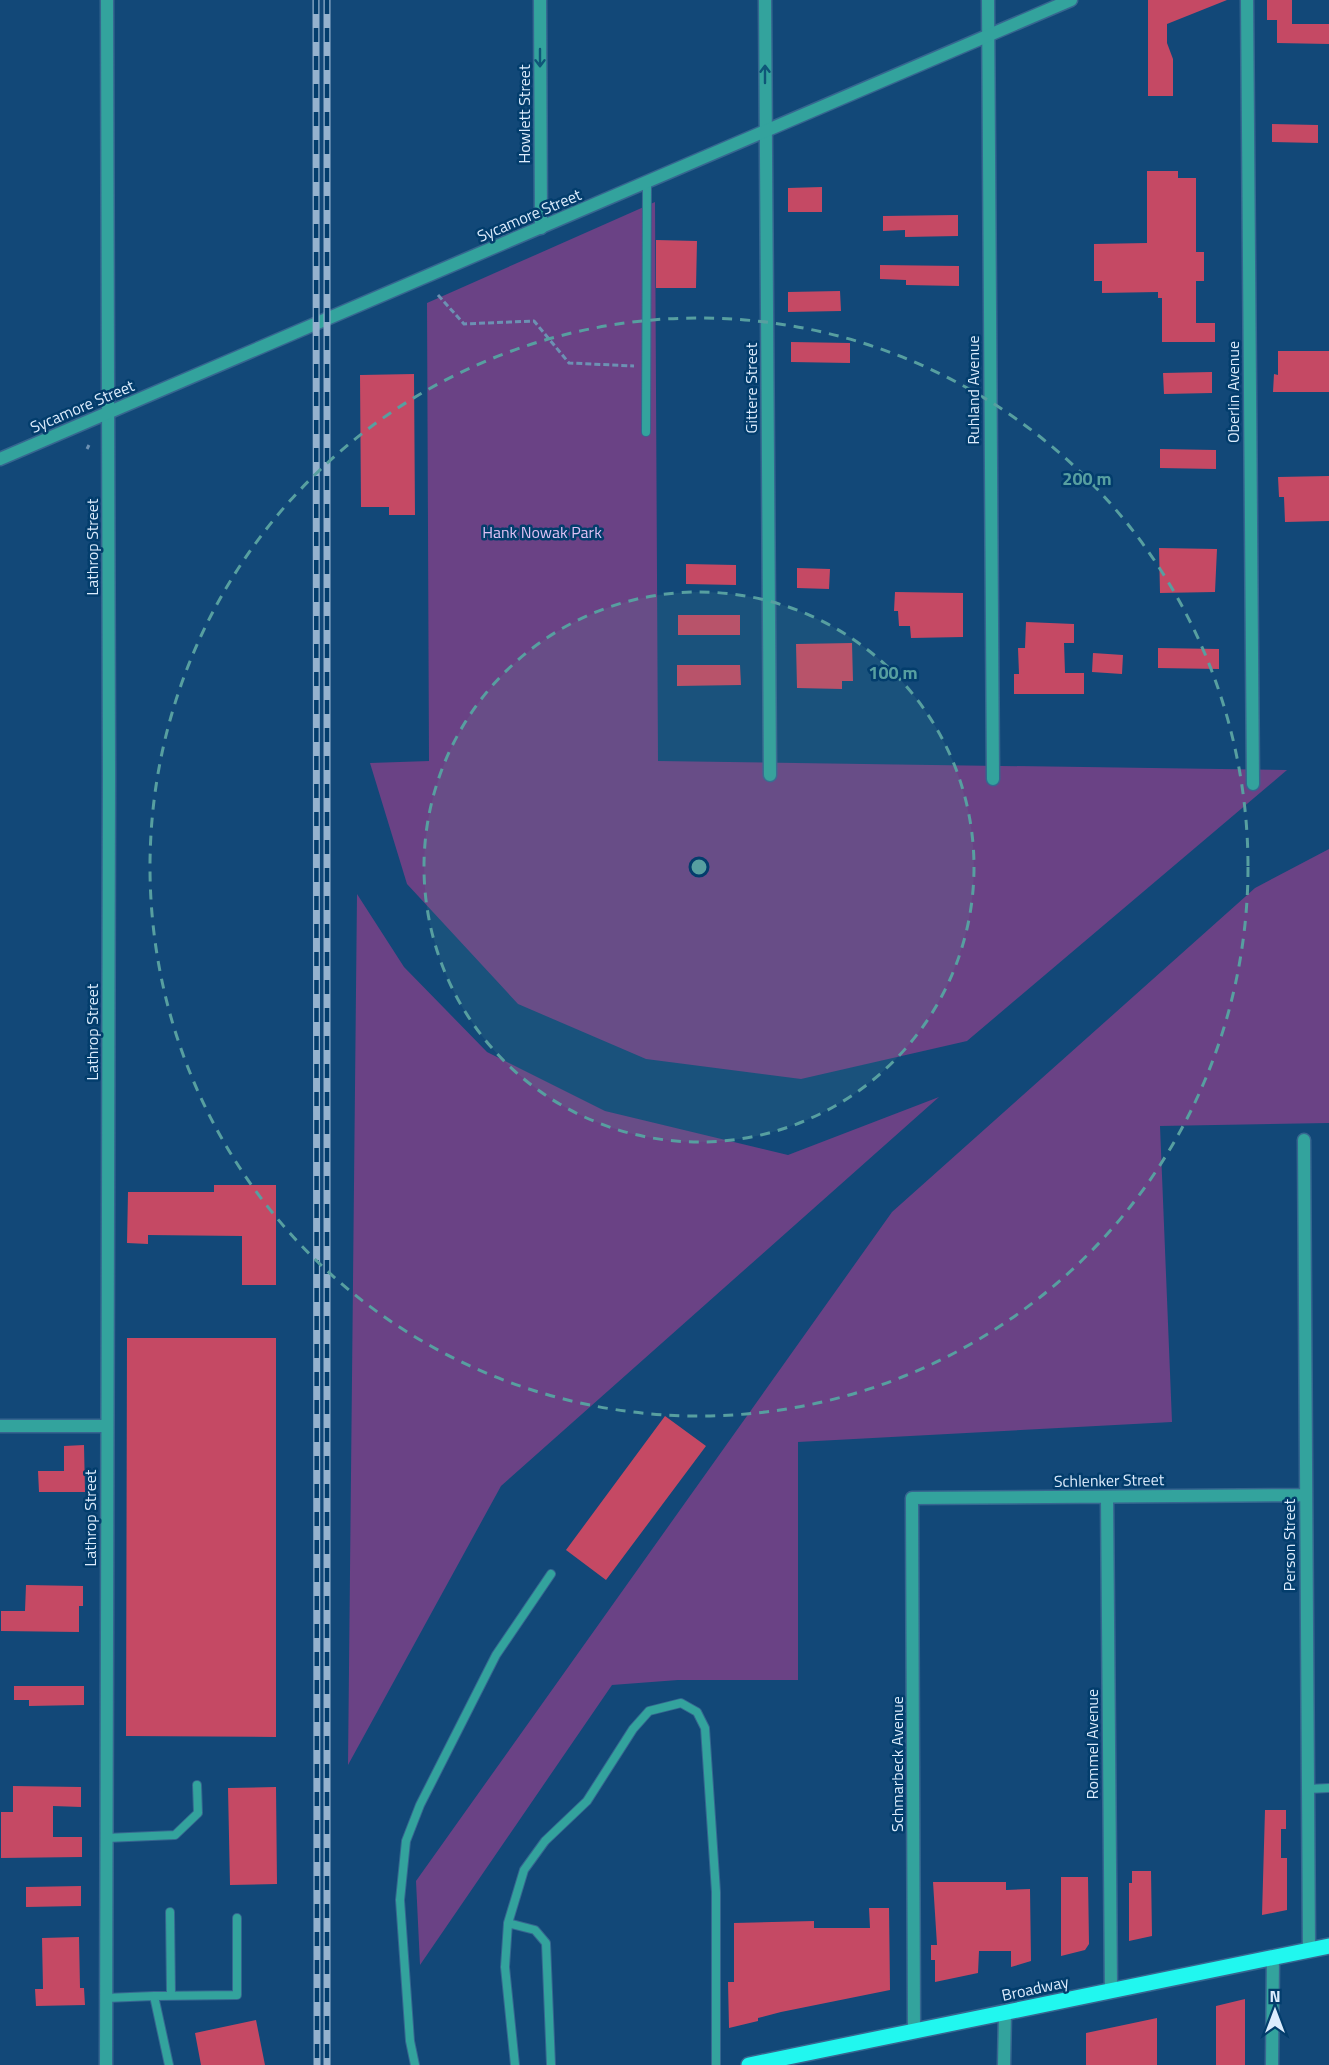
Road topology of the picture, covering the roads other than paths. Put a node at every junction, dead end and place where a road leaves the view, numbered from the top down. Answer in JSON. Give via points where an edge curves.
{"nodes":[{"id":1,"x":107,"y":0,"type":"edge"},
{"id":2,"x":540,"y":0,"type":"edge"},
{"id":3,"x":765,"y":0,"type":"edge"},
{"id":4,"x":988,"y":0,"type":"edge"},
{"id":5,"x":1071,"y":0,"type":"edge"},
{"id":6,"x":1247,"y":0,"type":"edge"},
{"id":7,"x":989,"y":36,"type":"junction"},
{"id":8,"x":766,"y":132,"type":"junction"},
{"id":9,"x":647,"y":181,"type":"junction"},
{"id":10,"x":541,"y":228,"type":"junction"},
{"id":11,"x":108,"y":413,"type":"junction"},
{"id":12,"x":646,"y":432,"type":"dead end"},
{"id":13,"x":0,"y":459,"type":"edge"},
{"id":14,"x":770,"y":775,"type":"dead end"},
{"id":15,"x":993,"y":779,"type":"dead end"},
{"id":16,"x":1253,"y":784,"type":"dead end"},
{"id":17,"x":1304,"y":1140,"type":"dead end"},
{"id":18,"x":0,"y":1426,"type":"edge"},
{"id":19,"x":106,"y":1426,"type":"junction"},
{"id":20,"x":1306,"y":1495,"type":"junction"},
{"id":21,"x":1107,"y":1497,"type":"junction"},
{"id":22,"x":912,"y":1498,"type":"joint"},
{"id":23,"x":550,"y":1574,"type":"dead end"},
{"id":24,"x":197,"y":1785,"type":"dead end"},
{"id":25,"x":1329,"y":1788,"type":"edge"},
{"id":26,"x":1308,"y":1789,"type":"junction"},
{"id":27,"x":106,"y":1838,"type":"junction"},
{"id":28,"x":170,"y":1912,"type":"dead end"},
{"id":29,"x":237,"y":1918,"type":"dead end"},
{"id":30,"x":508,"y":1923,"type":"junction"},
{"id":31,"x":1329,"y":1946,"type":"edge"},
{"id":32,"x":1309,"y":1950,"type":"junction"},
{"id":33,"x":1273,"y":1957,"type":"junction"},
{"id":34,"x":1111,"y":1991,"type":"junction"},
{"id":35,"x":154,"y":1996,"type":"junction"},
{"id":36,"x":171,"y":1996,"type":"junction"},
{"id":37,"x":106,"y":1998,"type":"junction"},
{"id":38,"x":1005,"y":2013,"type":"junction"},
{"id":39,"x":915,"y":2031,"type":"junction"},
{"id":40,"x":106,"y":2065,"type":"edge"},
{"id":41,"x":169,"y":2065,"type":"edge"},
{"id":42,"x":415,"y":2065,"type":"edge"},
{"id":43,"x":515,"y":2065,"type":"edge"},
{"id":44,"x":551,"y":2065,"type":"edge"},
{"id":45,"x":716,"y":2065,"type":"edge"},
{"id":46,"x":749,"y":2065,"type":"edge"},
{"id":47,"x":1004,"y":2065,"type":"edge"},
{"id":48,"x":1272,"y":2065,"type":"edge"}],
"edges":[{"from":1,"to":11,"type":"street","name":"Lathrop Street"},
{"from":2,"to":10,"type":"street","name":"Howlett Street","one_way":true},
{"from":8,"to":3,"type":"street","name":"Gittere Street","one_way":true},
{"from":4,"to":7,"type":"street","name":"Ruhland Avenue"},
{"from":5,"to":7,"type":"street","name":"Sycamore Street"},
{"from":6,"to":16,"type":"street","name":"Oberlin Avenue"},
{"from":7,"to":8,"type":"street","name":"Sycamore Street"},
{"from":7,"to":15,"type":"street","name":"Ruhland Avenue"},
{"from":8,"to":9,"type":"street","name":"Sycamore Street"},
{"from":8,"to":14,"type":"street","name":"Gittere Street"},
{"from":9,"to":10,"type":"street","name":"Sycamore Street"},
{"from":9,"to":12,"type":"lane"},
{"from":10,"to":11,"type":"street","name":"Sycamore Street"},
{"from":11,"to":13,"type":"street","name":"Sycamore Street"},
{"from":11,"to":19,"type":"street","name":"Lathrop Street"},
{"from":17,"to":20,"type":"street","name":"Person Street"},
{"from":18,"to":19,"type":"street"},
{"from":19,"to":27,"type":"street","name":"Lathrop Street"},
{"from":20,"to":21,"type":"street","name":"Schlenker Street"},
{"from":20,"to":26,"type":"street","name":"Person Street"},
{"from":21,"to":22,"type":"street","name":"Schlenker Street"},
{"from":21,"to":34,"type":"street","name":"Rommel Avenue"},
{"from":22,"to":39,"type":"street","name":"Schmarbeck Avenue"},
{"from":23,"to":42,"type":"lane","via":[[496,1655],[406,1840],[400,1900]]},
{"from":24,"to":27,"type":"lane","via":[[198,1813],[175,1835]]},
{"from":25,"to":26,"type":"lane"},
{"from":26,"to":32,"type":"street","name":"Person Street"},
{"from":27,"to":37,"type":"street","name":"Lathrop Street"},
{"from":28,"to":36,"type":"lane"},
{"from":29,"to":36,"type":"lane","via":[[237,1995]]},
{"from":30,"to":43,"type":"lane","via":[[505,1967]]},
{"from":30,"to":44,"type":"lane","via":[[535,1930],[546,1943]]},
{"from":30,"to":45,"type":"lane","via":[[524,1870],[545,1841],[587,1801],[649,1711],[681,1703],[696,1712],[705,1728],[716,1892]]},
{"from":31,"to":32,"type":"main road","name":"Broadway"},
{"from":32,"to":33,"type":"main road","name":"Broadway"},
{"from":33,"to":34,"type":"main road","name":"Broadway"},
{"from":33,"to":48,"type":"street"},
{"from":34,"to":38,"type":"main road","name":"Broadway"},
{"from":35,"to":36,"type":"lane"},
{"from":35,"to":37,"type":"lane"},
{"from":35,"to":41,"type":"lane"},
{"from":37,"to":40,"type":"street","name":"Lathrop Street"},
{"from":38,"to":39,"type":"main road","name":"Broadway"},
{"from":38,"to":47,"type":"street"},
{"from":39,"to":46,"type":"main road","name":"Broadway"}]}
